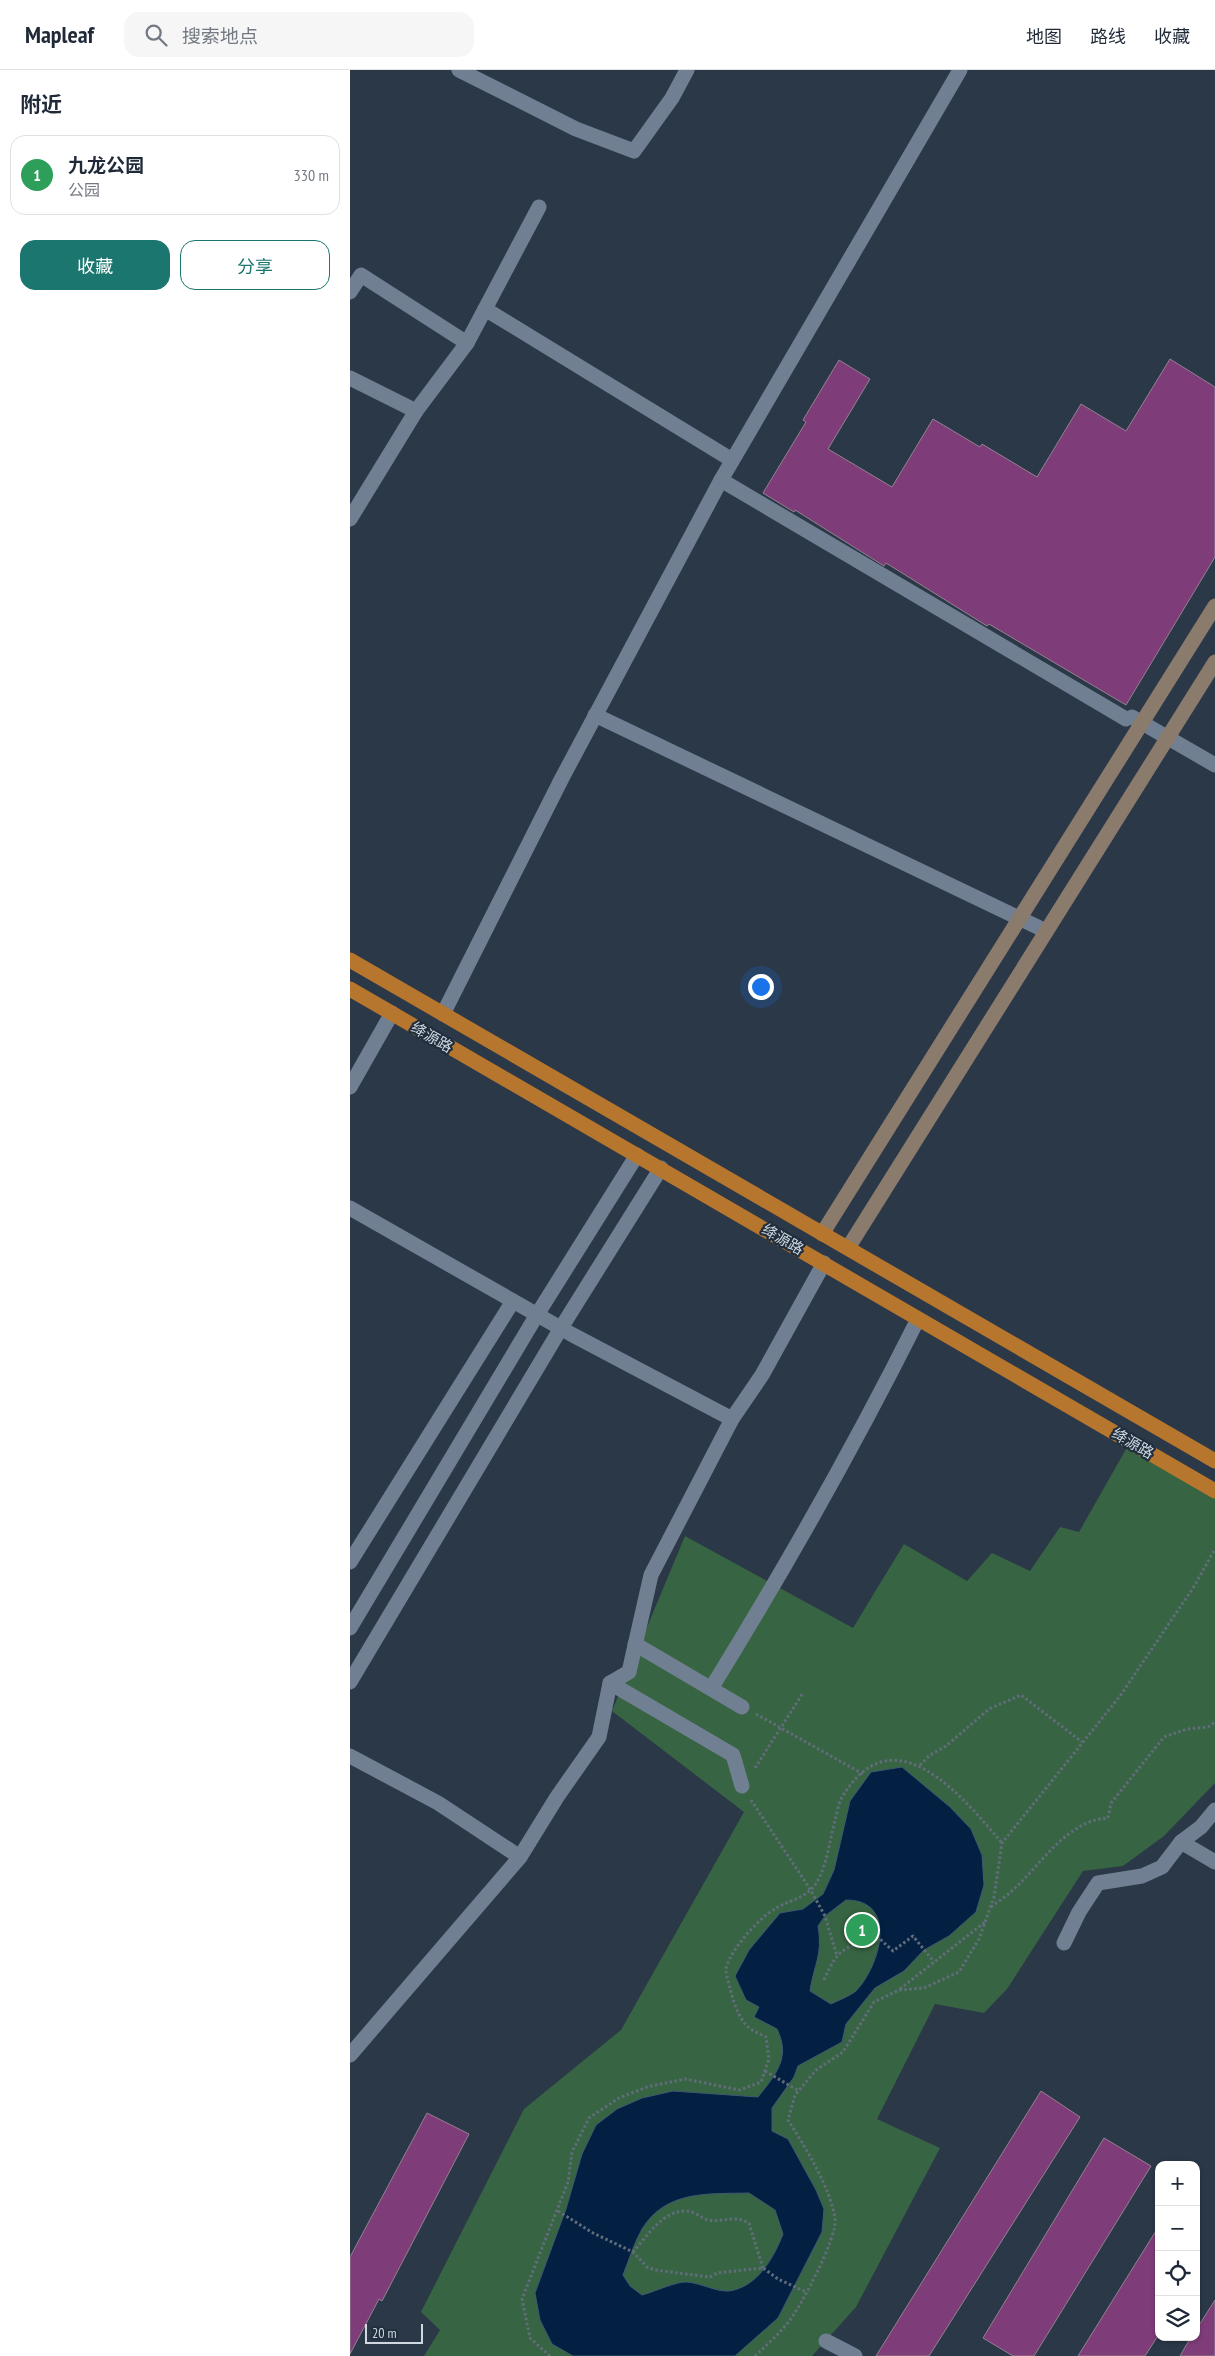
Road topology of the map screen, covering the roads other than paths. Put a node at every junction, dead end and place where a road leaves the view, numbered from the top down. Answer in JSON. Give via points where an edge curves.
{"nodes":[{"id":1,"x":459,"y":70,"type":"edge"},
{"id":2,"x":687,"y":70,"type":"edge"},
{"id":3,"x":960,"y":70,"type":"edge"},
{"id":4,"x":539,"y":206,"type":"dead end"},
{"id":5,"x":350,"y":292,"type":"edge"},
{"id":6,"x":485,"y":308,"type":"junction"},
{"id":7,"x":467,"y":343,"type":"junction"},
{"id":8,"x":350,"y":378,"type":"edge"},
{"id":9,"x":416,"y":411,"type":"junction"},
{"id":10,"x":732,"y":460,"type":"junction"},
{"id":11,"x":721,"y":480,"type":"junction"},
{"id":12,"x":350,"y":519,"type":"edge"},
{"id":13,"x":1215,"y":606,"type":"edge"},
{"id":14,"x":1215,"y":662,"type":"edge"},
{"id":15,"x":595,"y":714,"type":"junction"},
{"id":16,"x":1132,"y":719,"type":"junction"},
{"id":17,"x":1168,"y":737,"type":"junction"},
{"id":18,"x":1215,"y":765,"type":"edge"},
{"id":19,"x":1020,"y":918,"type":"junction"},
{"id":20,"x":1046,"y":931,"type":"junction"},
{"id":21,"x":350,"y":960,"type":"edge"},
{"id":22,"x":350,"y":989,"type":"edge"},
{"id":23,"x":392,"y":1014,"type":"junction"},
{"id":24,"x":443,"y":1014,"type":"junction"},
{"id":25,"x":350,"y":1086,"type":"edge"},
{"id":26,"x":637,"y":1155,"type":"junction"},
{"id":27,"x":660,"y":1168,"type":"junction"},
{"id":28,"x":350,"y":1208,"type":"edge"},
{"id":29,"x":822,"y":1234,"type":"junction"},
{"id":30,"x":848,"y":1248,"type":"junction"},
{"id":31,"x":824,"y":1262,"type":"junction"},
{"id":32,"x":513,"y":1301,"type":"junction"},
{"id":33,"x":537,"y":1315,"type":"junction"},
{"id":34,"x":918,"y":1319,"type":"junction"},
{"id":35,"x":561,"y":1328,"type":"junction"},
{"id":36,"x":732,"y":1419,"type":"junction"},
{"id":37,"x":1215,"y":1461,"type":"edge"},
{"id":38,"x":1215,"y":1491,"type":"edge"},
{"id":39,"x":350,"y":1562,"type":"edge"},
{"id":40,"x":350,"y":1628,"type":"edge"},
{"id":41,"x":635,"y":1644,"type":"junction"},
{"id":42,"x":350,"y":1682,"type":"edge"},
{"id":43,"x":610,"y":1683,"type":"junction"},
{"id":44,"x":712,"y":1688,"type":"junction"},
{"id":45,"x":742,"y":1707,"type":"road end"},
{"id":46,"x":350,"y":1756,"type":"edge"},
{"id":47,"x":742,"y":1786,"type":"road end"},
{"id":48,"x":1215,"y":1810,"type":"edge"},
{"id":49,"x":1181,"y":1842,"type":"junction"},
{"id":50,"x":520,"y":1857,"type":"junction"},
{"id":51,"x":1215,"y":1862,"type":"edge"},
{"id":52,"x":1064,"y":1943,"type":"dead end"},
{"id":53,"x":350,"y":2055,"type":"edge"},
{"id":54,"x":826,"y":2341,"type":"dead end"},
{"id":55,"x":855,"y":2356,"type":"edge"}],
"edges":[{"from":1,"to":2,"type":"street","via":[[576,129],[634,150],[672,98]]},
{"from":3,"to":10,"type":"street"},
{"from":4,"to":6,"type":"street"},
{"from":5,"to":7,"type":"street","via":[[361,275]]},
{"from":6,"to":7,"type":"street"},
{"from":6,"to":10,"type":"street"},
{"from":7,"to":9,"type":"street"},
{"from":8,"to":9,"type":"street"},
{"from":9,"to":12,"type":"street"},
{"from":10,"to":11,"type":"street"},
{"from":11,"to":15,"type":"street"},
{"from":11,"to":16,"type":"street"},
{"from":13,"to":16,"type":"main road"},
{"from":14,"to":17,"type":"main road"},
{"from":15,"to":19,"type":"street"},
{"from":15,"to":24,"type":"street"},
{"from":16,"to":17,"type":"street"},
{"from":16,"to":19,"type":"main road"},
{"from":17,"to":18,"type":"street"},
{"from":17,"to":20,"type":"main road"},
{"from":19,"to":20,"type":"street"},
{"from":19,"to":29,"type":"main road"},
{"from":20,"to":30,"type":"main road"},
{"from":21,"to":24,"type":"highway","name":"绛源路"},
{"from":22,"to":23,"type":"highway","name":"绛源路"},
{"from":23,"to":25,"type":"street"},
{"from":23,"to":26,"type":"highway","name":"绛源路"},
{"from":24,"to":29,"type":"highway","name":"绛源路"},
{"from":26,"to":27,"type":"highway","name":"绛源路"},
{"from":26,"to":33,"type":"street"},
{"from":27,"to":31,"type":"highway","name":"绛源路"},
{"from":27,"to":35,"type":"street"},
{"from":28,"to":32,"type":"street"},
{"from":29,"to":30,"type":"highway","name":"绛源路"},
{"from":30,"to":37,"type":"highway","name":"绛源路"},
{"from":31,"to":34,"type":"highway","name":"绛源路"},
{"from":31,"to":36,"type":"street","via":[[762,1375]]},
{"from":32,"to":33,"type":"street"},
{"from":32,"to":39,"type":"street"},
{"from":33,"to":35,"type":"street"},
{"from":33,"to":40,"type":"street"},
{"from":34,"to":38,"type":"highway","name":"绛源路"},
{"from":34,"to":44,"type":"street","via":[[869,1418],[780,1577]]},
{"from":35,"to":36,"type":"street"},
{"from":35,"to":42,"type":"street"},
{"from":36,"to":41,"type":"street","via":[[651,1574]]},
{"from":41,"to":43,"type":"street","via":[[629,1672]]},
{"from":41,"to":44,"type":"street"},
{"from":43,"to":47,"type":"street","via":[[733,1755]]},
{"from":43,"to":50,"type":"street","via":[[599,1737]]},
{"from":44,"to":45,"type":"street"},
{"from":46,"to":50,"type":"street","via":[[438,1803]]},
{"from":48,"to":49,"type":"street"},
{"from":49,"to":51,"type":"street"},
{"from":49,"to":52,"type":"street","via":[[1162,1867],[1142,1876],[1098,1883],[1078,1912]]},
{"from":50,"to":53,"type":"street"},
{"from":54,"to":55,"type":"street"}]}
